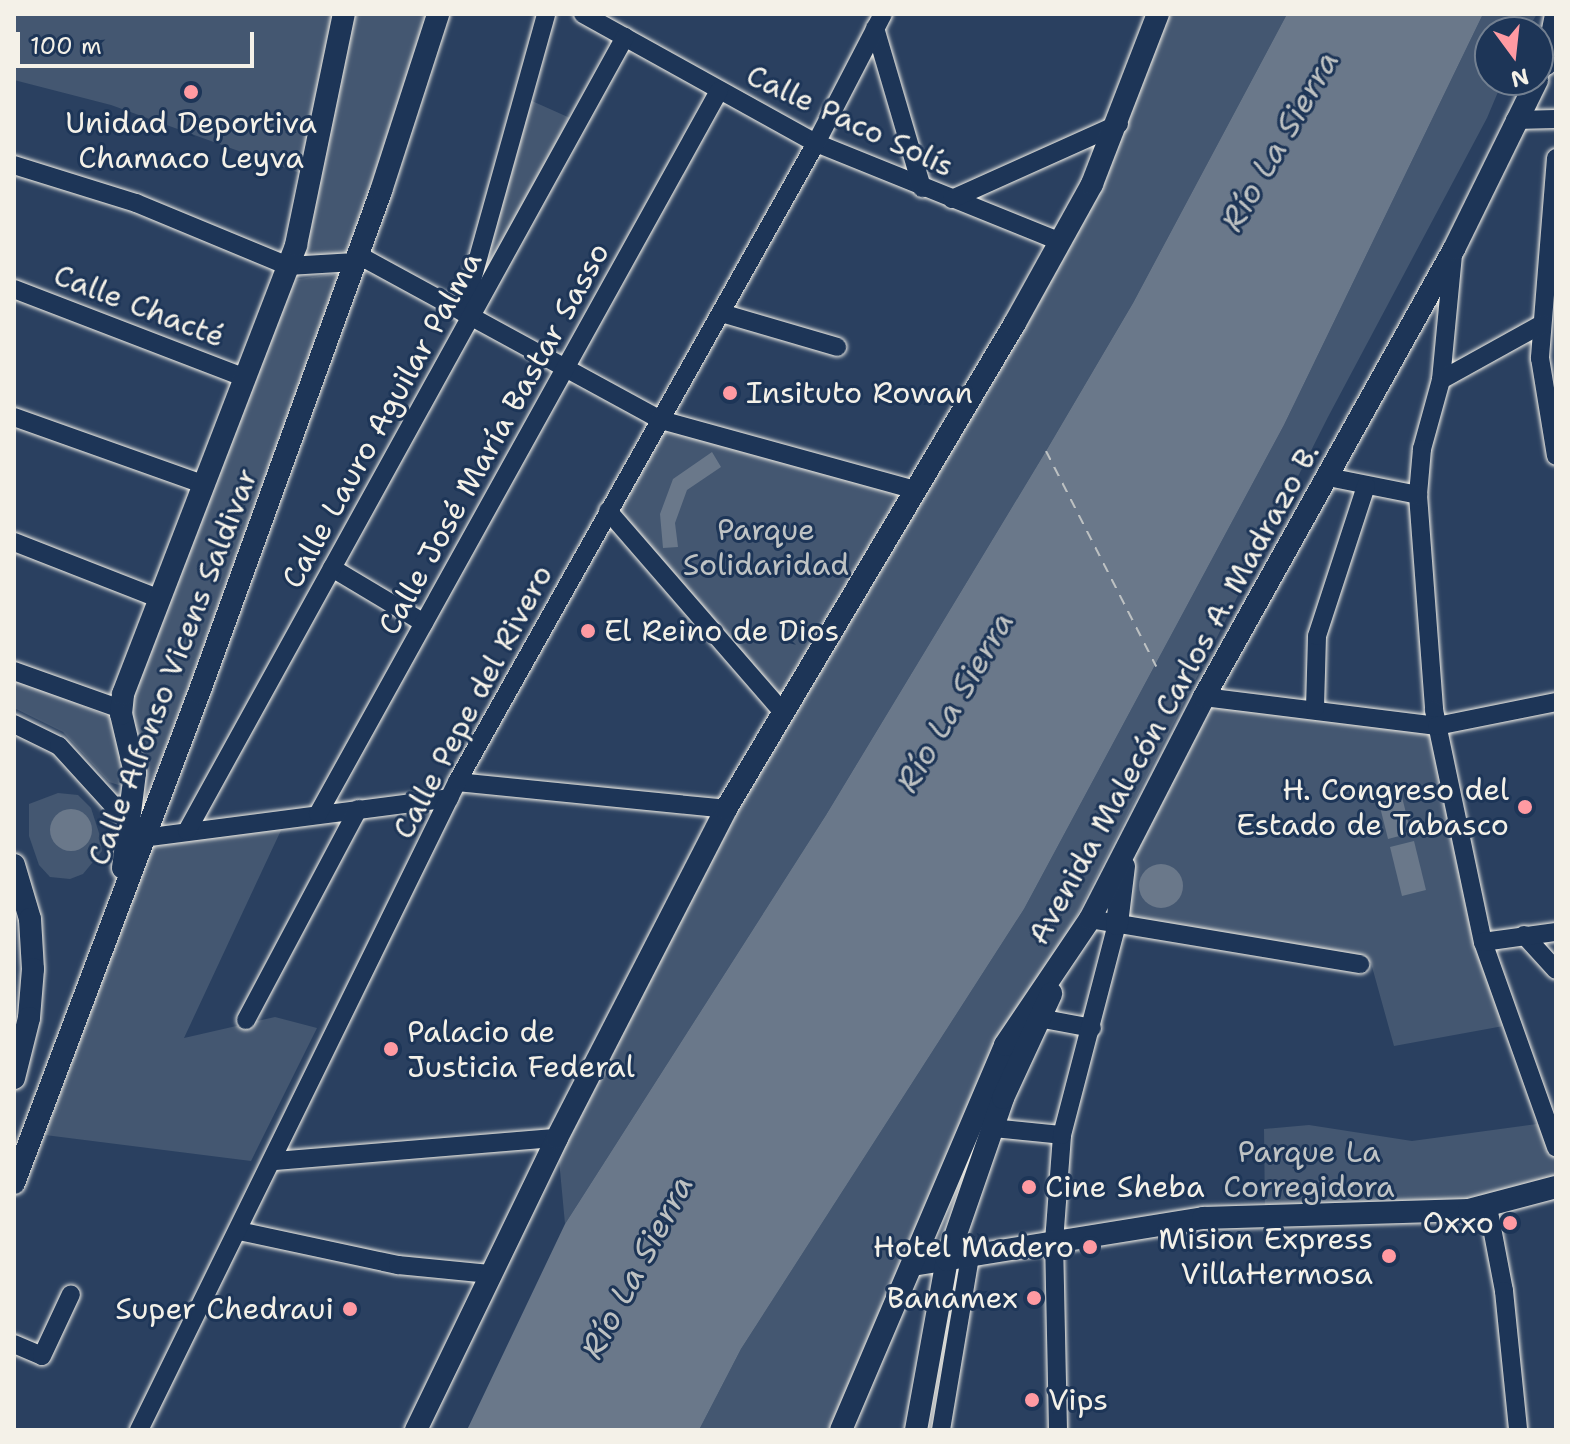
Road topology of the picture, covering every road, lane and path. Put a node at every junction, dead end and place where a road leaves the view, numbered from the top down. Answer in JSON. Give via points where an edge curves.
{"nodes":[{"id":1,"x":344,"y":14,"type":"edge"},
{"id":2,"x":438,"y":14,"type":"edge"},
{"id":3,"x":546,"y":14,"type":"edge"},
{"id":4,"x":583,"y":14,"type":"edge"},
{"id":5,"x":1158,"y":14,"type":"edge"},
{"id":6,"x":879,"y":21,"type":"edge"},
{"id":7,"x":625,"y":37,"type":"junction"},
{"id":8,"x":719,"y":91,"type":"junction"},
{"id":9,"x":1528,"y":96,"type":"edge"},
{"id":10,"x":1556,"y":119,"type":"edge"},
{"id":11,"x":1515,"y":120,"type":"junction"},
{"id":12,"x":1119,"y":124,"type":"junction"},
{"id":13,"x":816,"y":143,"type":"junction"},
{"id":14,"x":1556,"y":158,"type":"edge"},
{"id":15,"x":14,"y":165,"type":"edge"},
{"id":16,"x":922,"y":188,"type":"junction"},
{"id":17,"x":952,"y":199,"type":"junction"},
{"id":18,"x":1058,"y":241,"type":"junction"},
{"id":19,"x":1454,"y":249,"type":"junction"},
{"id":20,"x":357,"y":259,"type":"junction"},
{"id":21,"x":288,"y":266,"type":"junction"},
{"id":22,"x":14,"y":289,"type":"edge"},
{"id":23,"x":721,"y":313,"type":"junction"},
{"id":24,"x":467,"y":314,"type":"junction"},
{"id":25,"x":1542,"y":324,"type":"junction"},
{"id":26,"x":837,"y":347,"type":"dead end"},
{"id":27,"x":565,"y":369,"type":"junction"},
{"id":28,"x":243,"y":377,"type":"junction"},
{"id":29,"x":1441,"y":380,"type":"junction"},
{"id":30,"x":14,"y":417,"type":"edge"},
{"id":31,"x":661,"y":420,"type":"junction"},
{"id":32,"x":1556,"y":456,"type":"edge"},
{"id":33,"x":1328,"y":477,"type":"junction"},
{"id":34,"x":202,"y":484,"type":"junction"},
{"id":35,"x":1366,"y":486,"type":"junction"},
{"id":36,"x":912,"y":489,"type":"junction"},
{"id":37,"x":1418,"y":495,"type":"junction"},
{"id":38,"x":608,"y":511,"type":"junction"},
{"id":39,"x":14,"y":542,"type":"edge"},
{"id":40,"x":332,"y":568,"type":"junction"},
{"id":41,"x":160,"y":599,"type":"junction"},
{"id":42,"x":424,"y":623,"type":"junction"},
{"id":43,"x":14,"y":671,"type":"edge"},
{"id":44,"x":1204,"y":697,"type":"junction"},
{"id":45,"x":1556,"y":702,"type":"edge"},
{"id":46,"x":1315,"y":708,"type":"junction"},
{"id":47,"x":121,"y":709,"type":"junction"},
{"id":48,"x":781,"y":710,"type":"junction"},
{"id":49,"x":14,"y":724,"type":"edge"},
{"id":50,"x":1437,"y":726,"type":"junction"},
{"id":51,"x":453,"y":790,"type":"junction"},
{"id":52,"x":358,"y":809,"type":"junction"},
{"id":53,"x":726,"y":809,"type":"junction"},
{"id":54,"x":318,"y":814,"type":"junction"},
{"id":55,"x":135,"y":831,"type":"junction"},
{"id":56,"x":187,"y":831,"type":"junction"},
{"id":57,"x":1126,"y":851,"type":"junction"},
{"id":58,"x":14,"y":865,"type":"edge"},
{"id":59,"x":1090,"y":919,"type":"junction"},
{"id":60,"x":1117,"y":924,"type":"junction"},
{"id":61,"x":1556,"y":932,"type":"edge"},
{"id":62,"x":1524,"y":935,"type":"junction"},
{"id":63,"x":1483,"y":942,"type":"junction"},
{"id":64,"x":1360,"y":964,"type":"dead end"},
{"id":65,"x":1556,"y":970,"type":"edge"},
{"id":66,"x":1032,"y":1017,"type":"junction"},
{"id":67,"x":246,"y":1020,"type":"dead end"},
{"id":68,"x":1092,"y":1028,"type":"junction"},
{"id":69,"x":14,"y":1078,"type":"edge"},
{"id":70,"x":993,"y":1128,"type":"junction"},
{"id":71,"x":1062,"y":1135,"type":"junction"},
{"id":72,"x":557,"y":1138,"type":"junction"},
{"id":73,"x":1556,"y":1147,"type":"edge"},
{"id":74,"x":275,"y":1161,"type":"junction"},
{"id":75,"x":14,"y":1183,"type":"edge"},
{"id":76,"x":1556,"y":1187,"type":"edge"},
{"id":77,"x":1488,"y":1207,"type":"junction"},
{"id":78,"x":239,"y":1231,"type":"junction"},
{"id":79,"x":1054,"y":1242,"type":"junction"},
{"id":80,"x":970,"y":1256,"type":"junction"},
{"id":81,"x":947,"y":1260,"type":"junction"},
{"id":82,"x":913,"y":1265,"type":"junction"},
{"id":83,"x":490,"y":1274,"type":"junction"},
{"id":84,"x":71,"y":1294,"type":"dead end"},
{"id":85,"x":14,"y":1344,"type":"edge"},
{"id":86,"x":953,"y":1355,"type":"junction"},
{"id":87,"x":930,"y":1360,"type":"junction"},
{"id":88,"x":139,"y":1430,"type":"edge"},
{"id":89,"x":416,"y":1430,"type":"edge"},
{"id":90,"x":841,"y":1430,"type":"edge"},
{"id":91,"x":916,"y":1430,"type":"edge"},
{"id":92,"x":941,"y":1430,"type":"edge"},
{"id":93,"x":1058,"y":1430,"type":"edge"},
{"id":94,"x":1518,"y":1430,"type":"edge"}],
"edges":[{"from":1,"to":21,"type":"main road","name":"Calle Alfonso Vicens Saldivar","via":[[306,213]]},
{"from":2,"to":20,"type":"main road","name":"Calle Alfonso Vicens Saldivar"},
{"from":3,"to":24,"type":"street","name":"Calle Lauro Aguilar Palma"},
{"from":4,"to":7,"type":"street","name":"Calle Paco Solís"},
{"from":5,"to":12,"type":"main road"},
{"from":6,"to":13,"type":"street","name":"Calle Pepe del Rivero"},
{"from":6,"to":16,"type":"street"},
{"from":7,"to":8,"type":"street","name":"Calle Paco Solís"},
{"from":7,"to":24,"type":"street","name":"Calle Lauro Aguilar Palma"},
{"from":8,"to":13,"type":"street","name":"Calle Paco Solís"},
{"from":8,"to":27,"type":"street","name":"Calle José María Bastar Sasso"},
{"from":9,"to":11,"type":"main road","name":"Avenida Malecón Carlos A. Madrazo B."},
{"from":10,"to":11,"type":"street"},
{"from":11,"to":19,"type":"main road","name":"Avenida Malecón Carlos A. Madrazo B."},
{"from":12,"to":17,"type":"street"},
{"from":12,"to":18,"type":"main road"},
{"from":13,"to":16,"type":"street","name":"Calle Paco Solís"},
{"from":13,"to":23,"type":"street","name":"Calle Pepe del Rivero"},
{"from":14,"to":25,"type":"street"},
{"from":15,"to":21,"type":"street","via":[[136,203]]},
{"from":16,"to":17,"type":"street","name":"Calle Paco Solís"},
{"from":17,"to":18,"type":"street","name":"Calle Paco Solís"},
{"from":18,"to":36,"type":"main road","via":[[1015,323]]},
{"from":19,"to":29,"type":"street"},
{"from":19,"to":33,"type":"main road","name":"Avenida Malecón Carlos A. Madrazo B."},
{"from":20,"to":21,"type":"street"},
{"from":20,"to":24,"type":"street"},
{"from":20,"to":55,"type":"main road","name":"Calle Alfonso Vicens Saldivar"},
{"from":21,"to":28,"type":"main road","name":"Calle Alfonso Vicens Saldivar"},
{"from":22,"to":28,"type":"street","name":"Calle Chacté"},
{"from":23,"to":26,"type":"street"},
{"from":23,"to":31,"type":"street","name":"Calle Pepe del Rivero"},
{"from":24,"to":27,"type":"street"},
{"from":24,"to":40,"type":"street","name":"Calle Lauro Aguilar Palma"},
{"from":25,"to":29,"type":"street"},
{"from":25,"to":32,"type":"street","via":[[1543,391]]},
{"from":27,"to":31,"type":"street"},
{"from":27,"to":42,"type":"street","name":"Calle José María Bastar Sasso"},
{"from":28,"to":34,"type":"main road","name":"Calle Alfonso Vicens Saldivar"},
{"from":29,"to":37,"type":"street","via":[[1422,449]]},
{"from":30,"to":34,"type":"street"},
{"from":31,"to":36,"type":"street"},
{"from":31,"to":38,"type":"street","name":"Calle Pepe del Rivero"},
{"from":33,"to":35,"type":"street"},
{"from":33,"to":44,"type":"main road","name":"Avenida Malecón Carlos A. Madrazo B."},
{"from":34,"to":41,"type":"main road","name":"Calle Alfonso Vicens Saldivar"},
{"from":35,"to":37,"type":"street"},
{"from":35,"to":46,"type":"street","via":[[1317,636]]},
{"from":36,"to":48,"type":"main road"},
{"from":37,"to":50,"type":"street"},
{"from":38,"to":48,"type":"street"},
{"from":38,"to":51,"type":"street","name":"Calle Pepe del Rivero"},
{"from":39,"to":41,"type":"street"},
{"from":40,"to":42,"type":"street"},
{"from":40,"to":56,"type":"street","name":"Calle Lauro Aguilar Palma"},
{"from":41,"to":47,"type":"main road","name":"Calle Alfonso Vicens Saldivar"},
{"from":42,"to":54,"type":"street","name":"Calle José María Bastar Sasso"},
{"from":43,"to":47,"type":"street"},
{"from":44,"to":46,"type":"street"},
{"from":44,"to":57,"type":"main road","name":"Avenida Malecón Carlos A. Madrazo B."},
{"from":45,"to":50,"type":"street"},
{"from":46,"to":50,"type":"street"},
{"from":47,"to":55,"type":"main road","name":"Calle Alfonso Vicens Saldivar","via":[[135,773]]},
{"from":48,"to":53,"type":"main road"},
{"from":49,"to":55,"type":"street","via":[[59,746]]},
{"from":50,"to":63,"type":"street"},
{"from":51,"to":52,"type":"street"},
{"from":51,"to":53,"type":"street"},
{"from":51,"to":74,"type":"street","name":"Calle Pepe del Rivero"},
{"from":52,"to":54,"type":"street"},
{"from":52,"to":67,"type":"street"},
{"from":53,"to":72,"type":"main road"},
{"from":54,"to":56,"type":"street"},
{"from":55,"to":56,"type":"street"},
{"from":55,"to":75,"type":"main road","name":"Calle Alfonso Vicens Saldivar","via":[[121,889]]},
{"from":57,"to":59,"type":"main road","name":"Avenida Malecón Carlos A. Madrazo B."},
{"from":57,"to":60,"type":"main road"},
{"from":58,"to":69,"type":"main road","via":[[30,919],[33,969],[29,1018]]},
{"from":59,"to":60,"type":"street"},
{"from":59,"to":66,"type":"main road","name":"Avenida Malecón Carlos A. Madrazo B."},
{"from":60,"to":64,"type":"street"},
{"from":60,"to":68,"type":"street"},
{"from":61,"to":62,"type":"street"},
{"from":62,"to":63,"type":"street"},
{"from":62,"to":65,"type":"street"},
{"from":63,"to":73,"type":"street"},
{"from":66,"to":68,"type":"street"},
{"from":66,"to":70,"type":"main road"},
{"from":66,"to":82,"type":"main road","name":"Avenida Malecón Carlos A. Madrazo B.","via":[[995,1066]]},
{"from":68,"to":71,"type":"street"},
{"from":70,"to":71,"type":"street"},
{"from":70,"to":81,"type":"main road"},
{"from":71,"to":79,"type":"street"},
{"from":72,"to":74,"type":"street"},
{"from":72,"to":83,"type":"main road"},
{"from":74,"to":78,"type":"street","name":"Calle Pepe del Rivero"},
{"from":76,"to":77,"type":"main road"},
{"from":77,"to":79,"type":"main road","via":[[1228,1215]]},
{"from":77,"to":94,"type":"street","via":[[1508,1320]]},
{"from":78,"to":83,"type":"street","via":[[398,1265]]},
{"from":78,"to":88,"type":"street","name":"Calle Pepe del Rivero"},
{"from":79,"to":80,"type":"main road"},
{"from":79,"to":93,"type":"street"},
{"from":80,"to":81,"type":"main road"},
{"from":80,"to":86,"type":"street"},
{"from":81,"to":82,"type":"main road"},
{"from":81,"to":87,"type":"main road"},
{"from":82,"to":90,"type":"main road","name":"Avenida Malecón Carlos A. Madrazo B."},
{"from":83,"to":89,"type":"main road"},
{"from":84,"to":85,"type":"street","via":[[42,1356]]},
{"from":86,"to":87,"type":"street"},
{"from":86,"to":92,"type":"street"},
{"from":87,"to":91,"type":"main road"}]}
